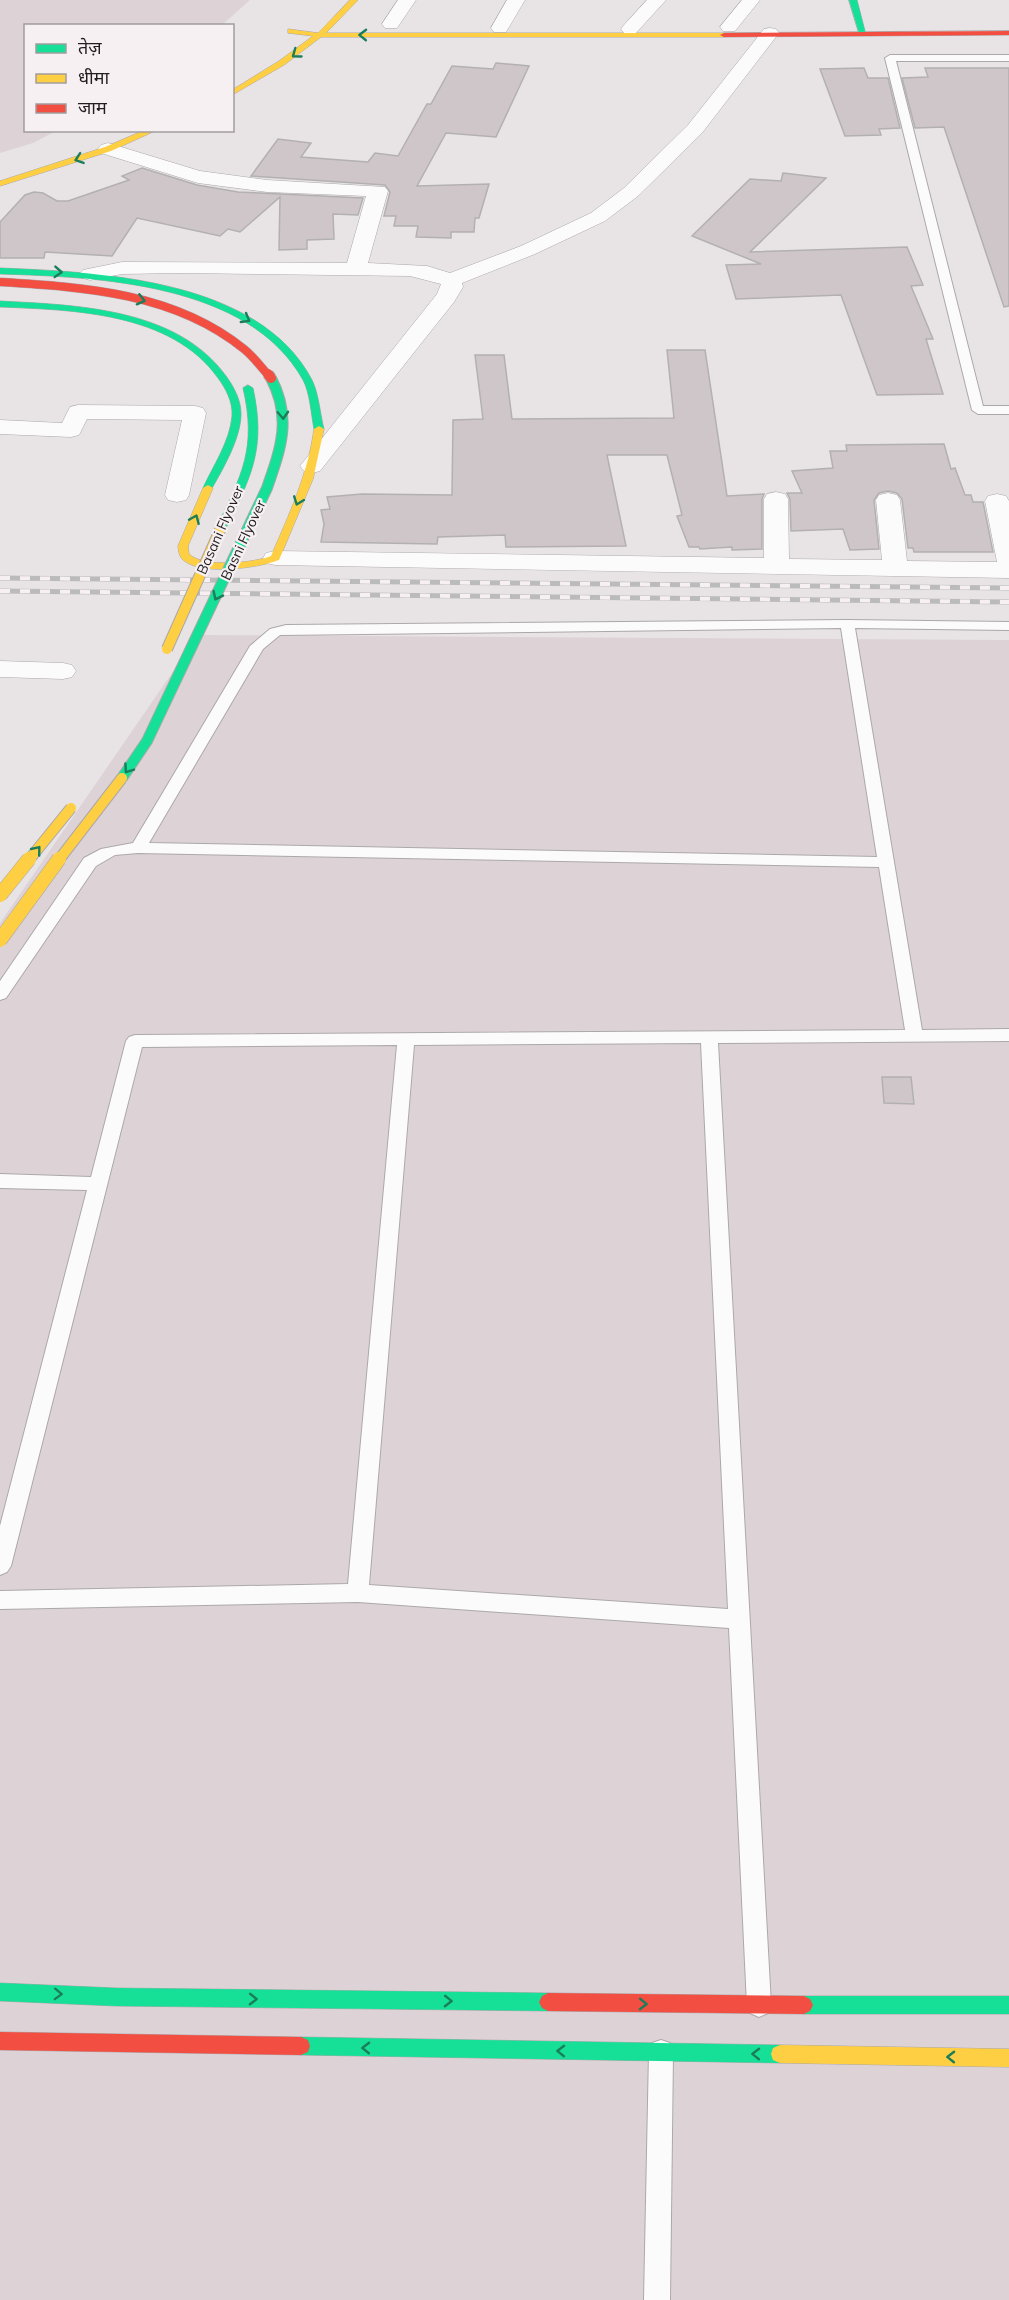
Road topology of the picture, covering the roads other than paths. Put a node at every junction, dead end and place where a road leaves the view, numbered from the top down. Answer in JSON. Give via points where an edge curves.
{"nodes":[{"id":1,"x":354,"y":0,"type":"edge"},
{"id":2,"x":406,"y":0,"type":"edge"},
{"id":3,"x":516,"y":0,"type":"edge"},
{"id":4,"x":657,"y":0,"type":"edge"},
{"id":5,"x":751,"y":0,"type":"edge"},
{"id":6,"x":853,"y":0,"type":"edge"},
{"id":7,"x":336,"y":20,"type":"junction"},
{"id":8,"x":390,"y":24,"type":"junction"},
{"id":9,"x":729,"y":27,"type":"junction"},
{"id":10,"x":1009,"y":27,"type":"edge"},
{"id":11,"x":500,"y":28,"type":"junction"},
{"id":12,"x":630,"y":29,"type":"junction"},
{"id":13,"x":863,"y":30,"type":"junction"},
{"id":14,"x":770,"y":33,"type":"junction"},
{"id":15,"x":1009,"y":33,"type":"edge"},
{"id":16,"x":320,"y":34,"type":"junction"},
{"id":17,"x":1009,"y":58,"type":"edge"},
{"id":18,"x":234,"y":92,"type":"edge"},
{"id":19,"x":148,"y":132,"type":"edge"},
{"id":20,"x":67,"y":147,"type":"dead end"},
{"id":21,"x":108,"y":149,"type":"junction"},
{"id":22,"x":0,"y":170,"type":"edge"},
{"id":23,"x":0,"y":184,"type":"edge"},
{"id":24,"x":356,"y":269,"type":"junction"},
{"id":25,"x":0,"y":271,"type":"edge"},
{"id":26,"x":90,"y":274,"type":"junction"},
{"id":27,"x":451,"y":280,"type":"junction"},
{"id":28,"x":0,"y":282,"type":"edge"},
{"id":29,"x":0,"y":293,"type":"edge"},
{"id":30,"x":0,"y":304,"type":"edge"},
{"id":31,"x":230,"y":362,"type":"dead end"},
{"id":32,"x":243,"y":377,"type":"dead end"},
{"id":33,"x":1009,"y":410,"type":"edge"},
{"id":34,"x":0,"y":427,"type":"edge"},
{"id":35,"x":312,"y":466,"type":"junction"},
{"id":36,"x":177,"y":495,"type":"dead end"},
{"id":37,"x":776,"y":499,"type":"dead end"},
{"id":38,"x":888,"y":500,"type":"dead end"},
{"id":39,"x":997,"y":501,"type":"dead end"},
{"id":40,"x":275,"y":558,"type":"junction"},
{"id":41,"x":1009,"y":561,"type":"edge"},
{"id":42,"x":777,"y":568,"type":"junction"},
{"id":43,"x":895,"y":569,"type":"junction"},
{"id":44,"x":1009,"y":570,"type":"edge"},
{"id":45,"x":847,"y":624,"type":"junction"},
{"id":46,"x":1009,"y":626,"type":"edge"},
{"id":47,"x":163,"y":659,"type":"dead end"},
{"id":48,"x":0,"y":669,"type":"edge"},
{"id":49,"x":63,"y":671,"type":"dead end"},
{"id":50,"x":82,"y":795,"type":"dead end"},
{"id":51,"x":138,"y":848,"type":"junction"},
{"id":52,"x":886,"y":862,"type":"junction"},
{"id":53,"x":0,"y":895,"type":"edge"},
{"id":54,"x":0,"y":940,"type":"edge"},
{"id":55,"x":0,"y":994,"type":"edge"},
{"id":56,"x":914,"y":1035,"type":"junction"},
{"id":57,"x":1009,"y":1035,"type":"edge"},
{"id":58,"x":709,"y":1037,"type":"junction"},
{"id":59,"x":406,"y":1039,"type":"junction"},
{"id":60,"x":0,"y":1181,"type":"edge"},
{"id":61,"x":98,"y":1184,"type":"junction"},
{"id":62,"x":0,"y":1566,"type":"edge"},
{"id":63,"x":358,"y":1593,"type":"junction"},
{"id":64,"x":0,"y":1600,"type":"edge"},
{"id":65,"x":739,"y":1619,"type":"junction"},
{"id":66,"x":0,"y":1992,"type":"edge"},
{"id":67,"x":1009,"y":2005,"type":"edge"},
{"id":68,"x":759,"y":2006,"type":"junction"},
{"id":69,"x":0,"y":2041,"type":"edge"},
{"id":70,"x":660,"y":2052,"type":"junction"},
{"id":71,"x":1009,"y":2058,"type":"edge"},
{"id":72,"x":657,"y":2300,"type":"edge"}],
"edges":[{"from":1,"to":7,"type":"main road"},
{"from":2,"to":8,"type":"street"},
{"from":3,"to":11,"type":"street"},
{"from":4,"to":12,"type":"street"},
{"from":5,"to":9,"type":"street"},
{"from":6,"to":13,"type":"main road"},
{"from":7,"to":8,"type":"main road"},
{"from":7,"to":16,"type":"main road"},
{"from":7,"to":16,"type":"main road","via":[[311,19],[286,34]]},
{"from":8,"to":11,"type":"main road"},
{"from":9,"to":12,"type":"main road"},
{"from":9,"to":13,"type":"main road"},
{"from":10,"to":13,"type":"main road"},
{"from":11,"to":12,"type":"main road"},
{"from":13,"to":14,"type":"main road"},
{"from":13,"to":15,"type":"main road"},
{"from":14,"to":16,"type":"main road","one_way":true},
{"from":14,"to":27,"type":"street","via":[[695,129],[631,192],[598,217]]},
{"from":16,"to":18,"type":"main road","one_way":true,"via":[[272,71]]},
{"from":17,"to":33,"type":"lane","via":[[890,58],[978,410]]},
{"from":19,"to":21,"type":"main road"},
{"from":20,"to":22,"type":"main road"},
{"from":21,"to":23,"type":"main road","one_way":true},
{"from":21,"to":24,"type":"street","via":[[198,177],[267,186],[378,191]]},
{"from":24,"to":26,"type":"street","via":[[134,268]]},
{"from":24,"to":27,"type":"street","via":[[418,271]]},
{"from":25,"to":26,"type":"main road","one_way":true},
{"from":26,"to":35,"type":"main road","one_way":true,"via":[[180,291],[224,307],[271,334],[311,382],[319,430]]},
{"from":27,"to":35,"type":"street","via":[[446,297],[350,423]]},
{"from":28,"to":54,"type":"main road","name":"Basni Flyover","one_way":true,"bridge":true,"via":[[116,293],[206,321],[266,369],[284,407],[279,457],[267,488],[147,741]]},
{"from":29,"to":31,"type":"main road","via":[[84,301],[147,315],[207,342]]},
{"from":40,"to":30,"type":"main road","one_way":true,"via":[[256,565],[192,562],[184,555],[183,546],[236,423],[236,401],[217,366],[191,346],[135,322],[69,309]]},
{"from":32,"to":47,"type":"main road","name":"Basani Flyover","bridge":true,"via":[[258,424],[255,453]]},
{"from":34,"to":36,"type":"street","via":[[71,430],[78,412],[195,413]]},
{"from":35,"to":40,"type":"main road","one_way":true},
{"from":37,"to":42,"type":"street"},
{"from":38,"to":43,"type":"street"},
{"from":39,"to":41,"type":"street"},
{"from":40,"to":42,"type":"street"},
{"from":42,"to":43,"type":"street"},
{"from":43,"to":44,"type":"street"},
{"from":45,"to":46,"type":"lane"},
{"from":45,"to":51,"type":"lane","via":[[286,628],[257,646]]},
{"from":45,"to":52,"type":"lane"},
{"from":48,"to":49,"type":"street"},
{"from":53,"to":50,"type":"main road","one_way":true,"bridge":true},
{"from":51,"to":52,"type":"lane"},
{"from":51,"to":55,"type":"lane","via":[[102,853],[90,862]]},
{"from":52,"to":56,"type":"lane"},
{"from":56,"to":57,"type":"lane"},
{"from":56,"to":58,"type":"lane"},
{"from":58,"to":59,"type":"lane"},
{"from":58,"to":65,"type":"lane"},
{"from":59,"to":61,"type":"lane","via":[[135,1041]]},
{"from":59,"to":63,"type":"lane"},
{"from":60,"to":61,"type":"lane"},
{"from":61,"to":62,"type":"lane"},
{"from":63,"to":64,"type":"lane"},
{"from":63,"to":65,"type":"lane"},
{"from":65,"to":68,"type":"lane"},
{"from":66,"to":68,"type":"main road","one_way":true},
{"from":67,"to":68,"type":"main road"},
{"from":70,"to":69,"type":"main road","one_way":true},
{"from":71,"to":70,"type":"main road","one_way":true},
{"from":70,"to":72,"type":"lane"}]}
